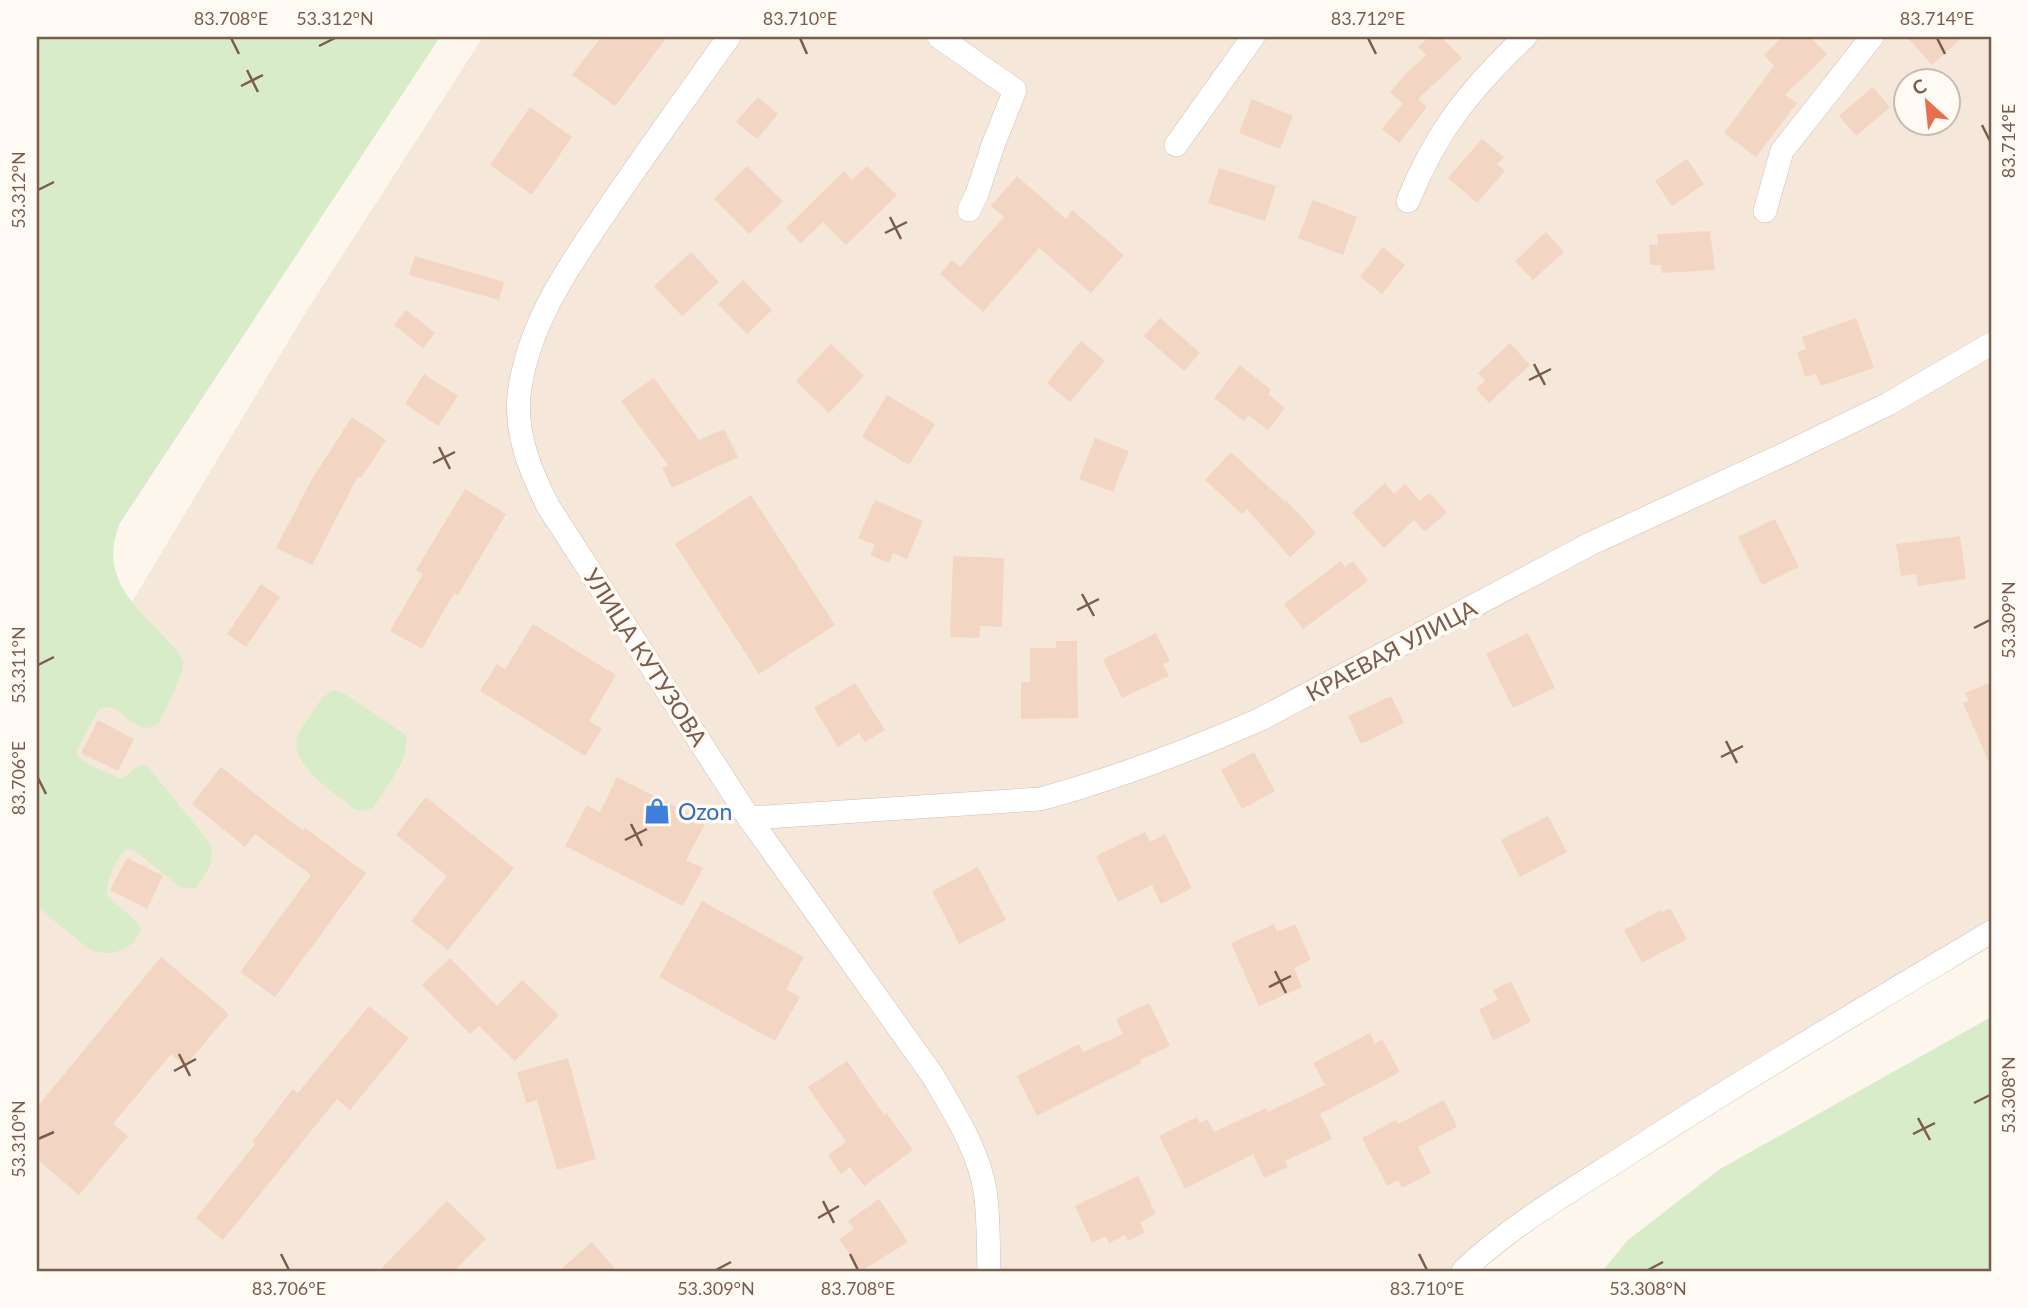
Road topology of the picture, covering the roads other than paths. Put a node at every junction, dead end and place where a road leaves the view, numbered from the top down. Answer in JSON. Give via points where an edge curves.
{"nodes":[{"id":1,"x":729,"y":37,"type":"edge"},
{"id":2,"x":939,"y":37,"type":"edge"},
{"id":3,"x":1253,"y":37,"type":"edge"},
{"id":4,"x":1525,"y":37,"type":"edge"},
{"id":5,"x":1872,"y":37,"type":"edge"},
{"id":6,"x":1175,"y":145,"type":"dead end"},
{"id":7,"x":1408,"y":201,"type":"dead end"},
{"id":8,"x":969,"y":210,"type":"dead end"},
{"id":9,"x":1765,"y":211,"type":"dead end"},
{"id":10,"x":1991,"y":344,"type":"edge"},
{"id":11,"x":749,"y":818,"type":"junction"},
{"id":12,"x":1991,"y":932,"type":"edge"},
{"id":13,"x":989,"y":1271,"type":"edge"},
{"id":14,"x":1462,"y":1271,"type":"edge"}],
"edges":[{"from":1,"to":11,"type":"street","name":"УЛИЦА КУТУЗОВА","via":[[550,298],[526,359],[519,418],[527,459],[548,506]]},
{"from":2,"to":8,"type":"street","via":[[1015,90]]},
{"from":3,"to":6,"type":"street"},
{"from":4,"to":7,"type":"street","via":[[1484,76],[1440,136]]},
{"from":5,"to":9,"type":"street","via":[[1782,151]]},
{"from":10,"to":11,"type":"street","name":"КРАЕВАЯ УЛИЦА","via":[[1888,404],[1590,544],[1220,737],[1040,799]]},
{"from":11,"to":13,"type":"street","name":"УЛИЦА КУТУЗОВА","via":[[950,1106],[985,1189]]},
{"from":12,"to":14,"type":"street","via":[[1763,1067],[1530,1218]]}]}
